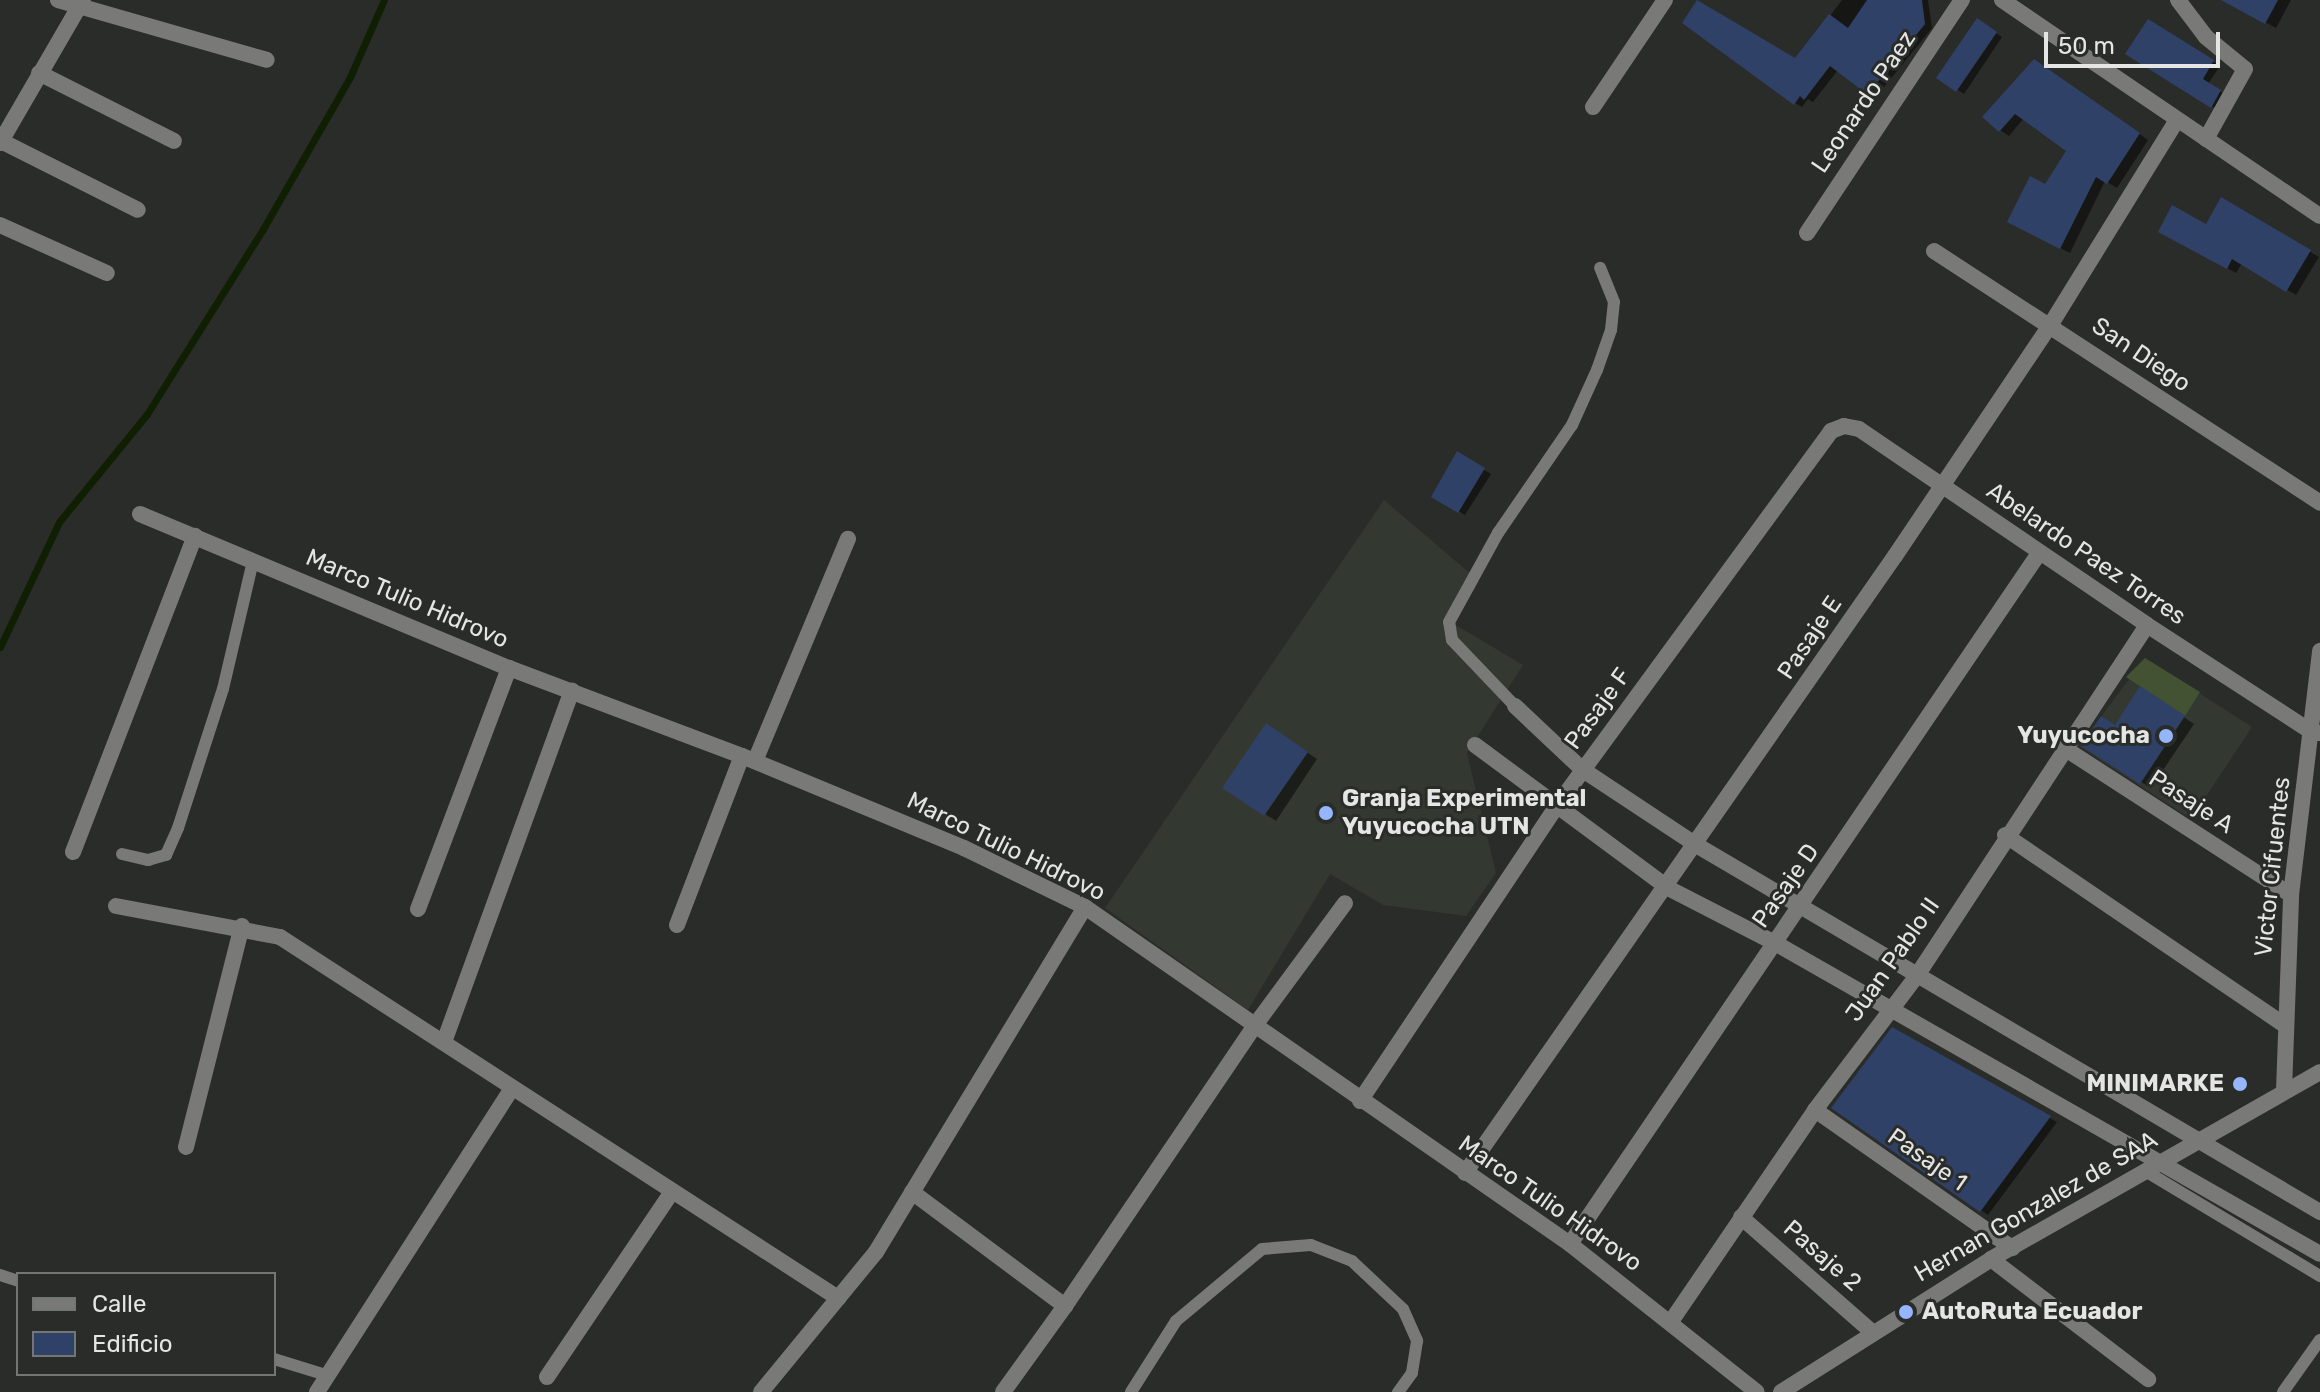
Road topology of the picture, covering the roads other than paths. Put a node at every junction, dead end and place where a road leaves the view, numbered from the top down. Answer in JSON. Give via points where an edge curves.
{"nodes":[{"id":1,"x":58,"y":0,"type":"edge"},
{"id":2,"x":1665,"y":0,"type":"edge"},
{"id":3,"x":1962,"y":0,"type":"edge"},
{"id":4,"x":2002,"y":0,"type":"edge"},
{"id":5,"x":2178,"y":0,"type":"edge"},
{"id":6,"x":82,"y":3,"type":"edge"},
{"id":7,"x":267,"y":60,"type":"dead end"},
{"id":8,"x":39,"y":73,"type":"junction"},
{"id":9,"x":1593,"y":107,"type":"dead end"},
{"id":10,"x":2177,"y":120,"type":"junction"},
{"id":11,"x":2206,"y":139,"type":"junction"},
{"id":12,"x":174,"y":141,"type":"dead end"},
{"id":13,"x":1,"y":142,"type":"edge"},
{"id":14,"x":138,"y":210,"type":"dead end"},
{"id":15,"x":2320,"y":216,"type":"edge"},
{"id":16,"x":0,"y":225,"type":"edge"},
{"id":17,"x":1807,"y":233,"type":"dead end"},
{"id":18,"x":1934,"y":251,"type":"dead end"},
{"id":19,"x":1600,"y":268,"type":"dead end"},
{"id":20,"x":107,"y":273,"type":"dead end"},
{"id":21,"x":2051,"y":324,"type":"junction"},
{"id":22,"x":1831,"y":431,"type":"joint"},
{"id":23,"x":1941,"y":486,"type":"junction"},
{"id":24,"x":2320,"y":503,"type":"edge"},
{"id":25,"x":140,"y":514,"type":"dead end"},
{"id":26,"x":195,"y":536,"type":"junction"},
{"id":27,"x":848,"y":539,"type":"dead end"},
{"id":28,"x":2039,"y":553,"type":"junction"},
{"id":29,"x":253,"y":561,"type":"junction"},
{"id":30,"x":2147,"y":625,"type":"junction"},
{"id":31,"x":2320,"y":651,"type":"edge"},
{"id":32,"x":509,"y":668,"type":"junction"},
{"id":33,"x":572,"y":691,"type":"junction"},
{"id":34,"x":1515,"y":706,"type":"joint"},
{"id":35,"x":2316,"y":733,"type":"edge"},
{"id":36,"x":1475,"y":745,"type":"dead end"},
{"id":37,"x":2064,"y":748,"type":"junction"},
{"id":38,"x":749,"y":758,"type":"junction"},
{"id":39,"x":1583,"y":770,"type":"junction"},
{"id":40,"x":1556,"y":807,"type":"junction"},
{"id":41,"x":2005,"y":835,"type":"junction"},
{"id":42,"x":1698,"y":846,"type":"junction"},
{"id":43,"x":73,"y":852,"type":"dead end"},
{"id":44,"x":122,"y":854,"type":"dead end"},
{"id":45,"x":1668,"y":888,"type":"junction"},
{"id":46,"x":2291,"y":895,"type":"junction"},
{"id":47,"x":1345,"y":903,"type":"dead end"},
{"id":48,"x":1804,"y":905,"type":"junction"},
{"id":49,"x":116,"y":906,"type":"dead end"},
{"id":50,"x":1085,"y":907,"type":"junction"},
{"id":51,"x":418,"y":909,"type":"dead end"},
{"id":52,"x":677,"y":925,"type":"dead end"},
{"id":53,"x":242,"y":926,"type":"junction"},
{"id":54,"x":1775,"y":943,"type":"junction"},
{"id":55,"x":1916,"y":977,"type":"junction"},
{"id":56,"x":1890,"y":1008,"type":"junction"},
{"id":57,"x":2282,"y":1023,"type":"junction"},
{"id":58,"x":1253,"y":1028,"type":"junction"},
{"id":59,"x":444,"y":1042,"type":"junction"},
{"id":60,"x":2320,"y":1072,"type":"edge"},
{"id":61,"x":2284,"y":1090,"type":"junction"},
{"id":62,"x":510,"y":1091,"type":"junction"},
{"id":63,"x":1360,"y":1101,"type":"junction"},
{"id":64,"x":1815,"y":1110,"type":"junction"},
{"id":65,"x":2196,"y":1139,"type":"junction"},
{"id":66,"x":186,"y":1147,"type":"dead end"},
{"id":67,"x":2163,"y":1162,"type":"junction"},
{"id":68,"x":2147,"y":1172,"type":"junction"},
{"id":69,"x":1465,"y":1173,"type":"junction"},
{"id":70,"x":912,"y":1192,"type":"junction"},
{"id":71,"x":671,"y":1193,"type":"junction"},
{"id":72,"x":2320,"y":1212,"type":"edge"},
{"id":73,"x":1741,"y":1217,"type":"junction"},
{"id":74,"x":1570,"y":1244,"type":"junction"},
{"id":75,"x":2012,"y":1248,"type":"junction"},
{"id":76,"x":2320,"y":1254,"type":"edge"},
{"id":77,"x":1991,"y":1259,"type":"junction"},
{"id":78,"x":2320,"y":1276,"type":"edge"},
{"id":79,"x":838,"y":1298,"type":"junction"},
{"id":80,"x":1065,"y":1306,"type":"junction"},
{"id":81,"x":1672,"y":1320,"type":"junction"},
{"id":82,"x":1872,"y":1332,"type":"junction"},
{"id":83,"x":2320,"y":1340,"type":"edge"},
{"id":84,"x":276,"y":1360,"type":"edge"},
{"id":85,"x":1146,"y":1371,"type":"junction"},
{"id":86,"x":326,"y":1375,"type":"junction"},
{"id":87,"x":547,"y":1377,"type":"dead end"},
{"id":88,"x":2148,"y":1379,"type":"dead end"},
{"id":89,"x":317,"y":1392,"type":"edge"},
{"id":90,"x":761,"y":1392,"type":"edge"},
{"id":91,"x":1003,"y":1392,"type":"edge"},
{"id":92,"x":1131,"y":1392,"type":"edge"},
{"id":93,"x":1142,"y":1392,"type":"edge"},
{"id":94,"x":1398,"y":1392,"type":"edge"},
{"id":95,"x":1757,"y":1392,"type":"edge"},
{"id":96,"x":1781,"y":1392,"type":"edge"},
{"id":97,"x":2283,"y":1392,"type":"edge"}],
"edges":[{"from":1,"to":6,"type":"street"},
{"from":2,"to":9,"type":"street"},
{"from":3,"to":17,"type":"street","name":"Leonardo Paez"},
{"from":4,"to":10,"type":"street"},
{"from":5,"to":11,"type":"street","via":[[2206,37],[2245,69]]},
{"from":6,"to":7,"type":"street"},
{"from":6,"to":8,"type":"street"},
{"from":8,"to":12,"type":"street"},
{"from":8,"to":13,"type":"street"},
{"from":10,"to":11,"type":"street"},
{"from":10,"to":21,"type":"street","name":"Pasaje E"},
{"from":11,"to":15,"type":"street"},
{"from":13,"to":14,"type":"street"},
{"from":16,"to":20,"type":"street"},
{"from":18,"to":21,"type":"street","name":"San Diego"},
{"from":19,"to":34,"type":"lane","via":[[1614,302],[1597,370],[1572,425],[1498,533],[1449,622],[1459,648]]},
{"from":21,"to":23,"type":"street","name":"Pasaje E"},
{"from":21,"to":24,"type":"street","name":"San Diego"},
{"from":22,"to":23,"type":"street","name":"Abelardo Paez Torres","via":[[1844,426],[1859,429]]},
{"from":22,"to":39,"type":"street","name":"Pasaje F"},
{"from":23,"to":28,"type":"street","name":"Abelardo Paez Torres"},
{"from":23,"to":42,"type":"street","name":"Pasaje E"},
{"from":25,"to":26,"type":"street","name":"Marco Tulio Hidrovo"},
{"from":26,"to":29,"type":"street","name":"Marco Tulio Hidrovo"},
{"from":26,"to":43,"type":"street"},
{"from":27,"to":38,"type":"street"},
{"from":28,"to":30,"type":"street","name":"Abelardo Paez Torres"},
{"from":28,"to":48,"type":"street","name":"Pasaje D"},
{"from":29,"to":32,"type":"street","name":"Marco Tulio Hidrovo"},
{"from":29,"to":44,"type":"lane","via":[[223,689],[166,855],[148,860]]},
{"from":30,"to":35,"type":"street","name":"Abelardo Paez Torres"},
{"from":30,"to":37,"type":"street","name":"Juan Pablo II"},
{"from":31,"to":35,"type":"street","name":"Victor Cifuentes"},
{"from":32,"to":33,"type":"street","name":"Marco Tulio Hidrovo"},
{"from":32,"to":51,"type":"street"},
{"from":33,"to":38,"type":"street","name":"Marco Tulio Hidrovo"},
{"from":33,"to":59,"type":"street"},
{"from":34,"to":39,"type":"street"},
{"from":35,"to":46,"type":"street","name":"Victor Cifuentes"},
{"from":36,"to":40,"type":"street"},
{"from":37,"to":41,"type":"street","name":"Juan Pablo II"},
{"from":37,"to":46,"type":"street","name":"Pasaje A"},
{"from":38,"to":50,"type":"street","name":"Marco Tulio Hidrovo","via":[[964,848]]},
{"from":38,"to":52,"type":"street"},
{"from":39,"to":40,"type":"street","name":"Pasaje F"},
{"from":39,"to":42,"type":"street"},
{"from":40,"to":45,"type":"street"},
{"from":40,"to":63,"type":"street","name":"Pasaje F"},
{"from":41,"to":55,"type":"street","name":"Juan Pablo II"},
{"from":41,"to":57,"type":"street"},
{"from":42,"to":45,"type":"street","name":"Pasaje E"},
{"from":42,"to":48,"type":"street"},
{"from":45,"to":54,"type":"street"},
{"from":45,"to":69,"type":"street","name":"Pasaje E"},
{"from":46,"to":57,"type":"street","name":"Victor Cifuentes"},
{"from":47,"to":58,"type":"street"},
{"from":48,"to":54,"type":"street","name":"Pasaje D"},
{"from":48,"to":55,"type":"street"},
{"from":49,"to":53,"type":"street"},
{"from":50,"to":58,"type":"street","name":"Marco Tulio Hidrovo"},
{"from":50,"to":70,"type":"street"},
{"from":53,"to":59,"type":"street","via":[[280,937],[313,955]]},
{"from":53,"to":66,"type":"street"},
{"from":54,"to":56,"type":"street"},
{"from":54,"to":74,"type":"street","name":"Pasaje D"},
{"from":55,"to":56,"type":"street","name":"Juan Pablo II"},
{"from":55,"to":65,"type":"street"},
{"from":56,"to":64,"type":"street","name":"Juan Pablo II"},
{"from":56,"to":67,"type":"street"},
{"from":57,"to":61,"type":"street","name":"Victor Cifuentes"},
{"from":58,"to":63,"type":"street","name":"Marco Tulio Hidrovo"},
{"from":58,"to":80,"type":"street"},
{"from":59,"to":62,"type":"street"},
{"from":60,"to":61,"type":"street","name":"Hernan Gonzalez de SAA"},
{"from":61,"to":65,"type":"street","name":"Hernan Gonzalez de SAA"},
{"from":62,"to":71,"type":"street"},
{"from":62,"to":86,"type":"street"},
{"from":63,"to":69,"type":"street","name":"Marco Tulio Hidrovo"},
{"from":64,"to":73,"type":"street","name":"Juan Pablo II"},
{"from":64,"to":75,"type":"street","name":"Pasaje 1"},
{"from":65,"to":67,"type":"street","name":"Hernan Gonzalez de SAA"},
{"from":65,"to":72,"type":"street"},
{"from":67,"to":68,"type":"street","name":"Hernan Gonzalez de SAA"},
{"from":67,"to":76,"type":"street"},
{"from":68,"to":75,"type":"street","name":"Hernan Gonzalez de SAA"},
{"from":68,"to":78,"type":"lane"},
{"from":69,"to":74,"type":"street","name":"Marco Tulio Hidrovo"},
{"from":70,"to":79,"type":"street","via":[[876,1252]]},
{"from":70,"to":80,"type":"street"},
{"from":71,"to":79,"type":"street"},
{"from":71,"to":87,"type":"street"},
{"from":73,"to":81,"type":"street","name":"Juan Pablo II"},
{"from":73,"to":82,"type":"street","name":"Pasaje 2"},
{"from":74,"to":81,"type":"street","name":"Marco Tulio Hidrovo"},
{"from":75,"to":77,"type":"street","name":"Hernan Gonzalez de SAA"},
{"from":77,"to":82,"type":"street","name":"Hernan Gonzalez de SAA"},
{"from":77,"to":88,"type":"street"},
{"from":79,"to":90,"type":"street"},
{"from":80,"to":91,"type":"street"},
{"from":81,"to":95,"type":"street","name":"Marco Tulio Hidrovo"},
{"from":82,"to":96,"type":"street","name":"Hernan Gonzalez de SAA"},
{"from":83,"to":97,"type":"lane"},
{"from":84,"to":86,"type":"lane"},
{"from":85,"to":92,"type":"lane"},
{"from":85,"to":93,"type":"lane"},
{"from":85,"to":94,"type":"lane","via":[[1176,1321],[1262,1249],[1311,1245],[1352,1261],[1403,1309],[1417,1341],[1412,1373]]},
{"from":86,"to":89,"type":"street"}]}
